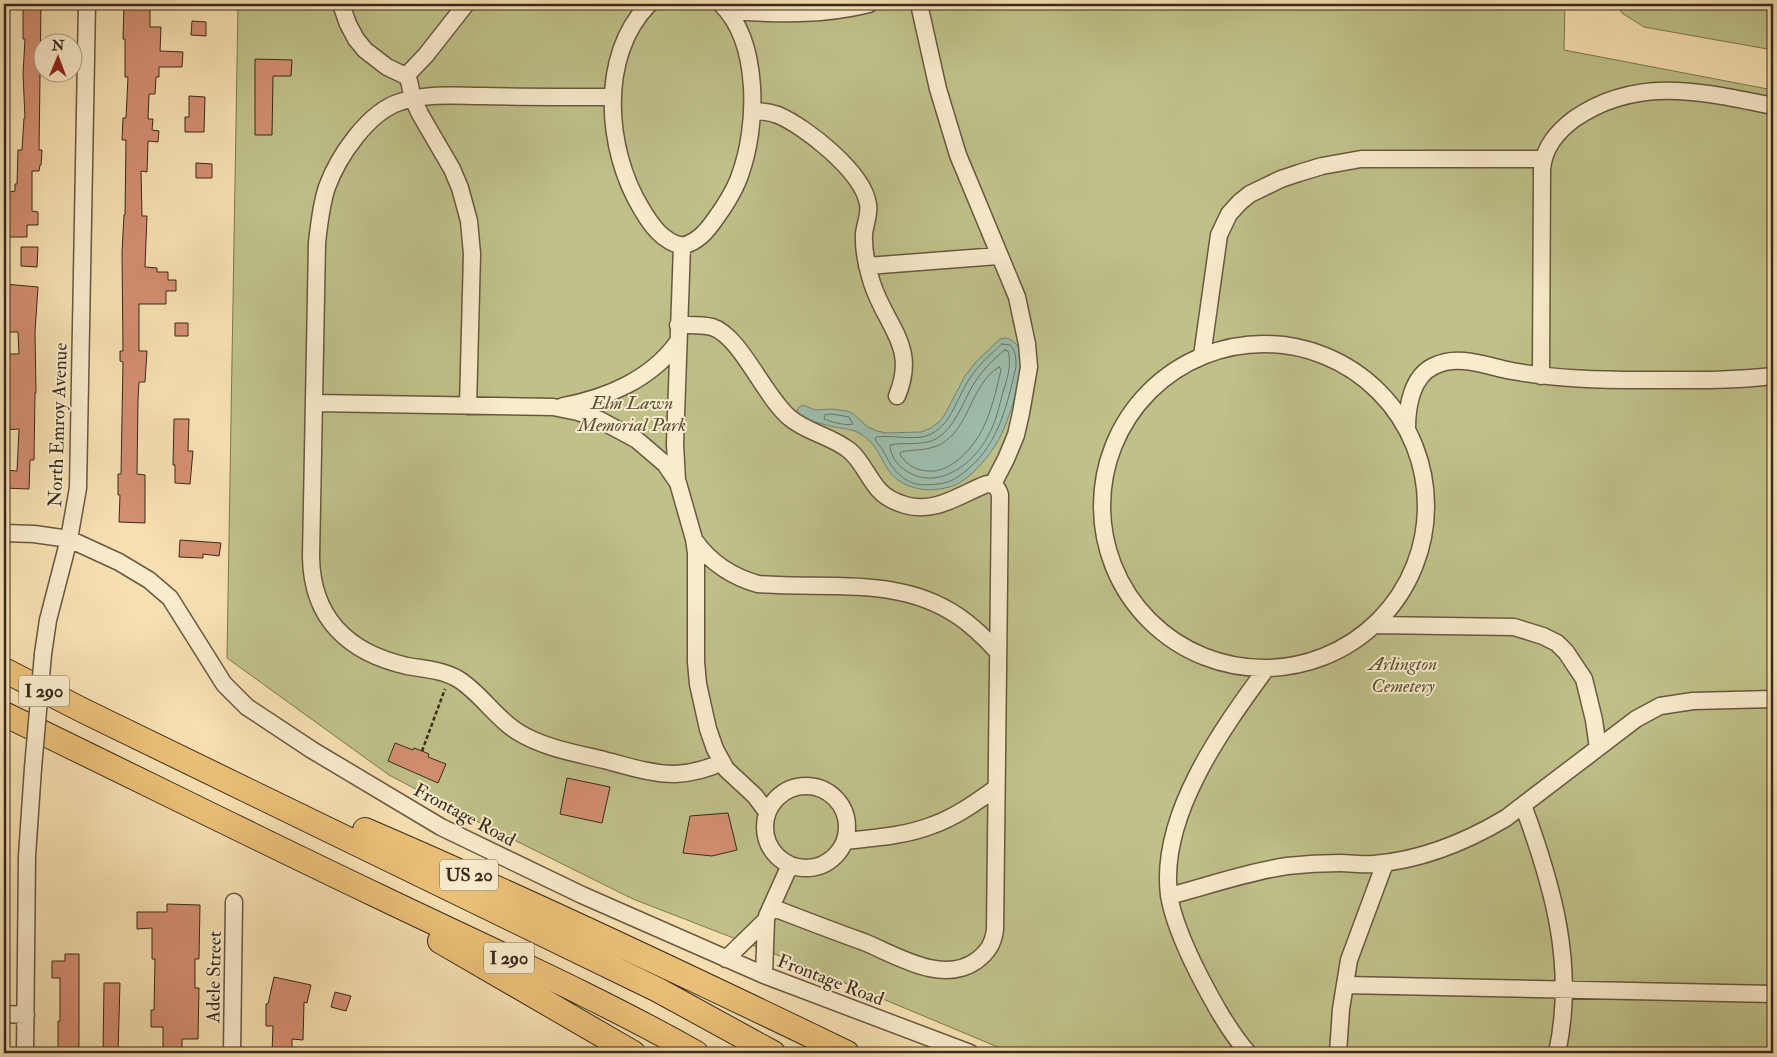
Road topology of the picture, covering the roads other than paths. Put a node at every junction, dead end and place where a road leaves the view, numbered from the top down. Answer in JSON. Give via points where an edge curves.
{"nodes":[{"id":1,"x":87,"y":4,"type":"edge"},
{"id":2,"x":341,"y":4,"type":"edge"},
{"id":3,"x":466,"y":4,"type":"edge"},
{"id":4,"x":649,"y":4,"type":"edge"},
{"id":5,"x":869,"y":4,"type":"edge"},
{"id":6,"x":919,"y":4,"type":"edge"},
{"id":7,"x":725,"y":7,"type":"edge"},
{"id":8,"x":406,"y":76,"type":"junction"},
{"id":9,"x":613,"y":97,"type":"junction"},
{"id":10,"x":413,"y":99,"type":"junction"},
{"id":11,"x":1773,"y":106,"type":"edge"},
{"id":12,"x":752,"y":111,"type":"junction"},
{"id":13,"x":1543,"y":159,"type":"junction"},
{"id":14,"x":682,"y":246,"type":"junction"},
{"id":15,"x":998,"y":256,"type":"junction"},
{"id":16,"x":867,"y":266,"type":"junction"},
{"id":17,"x":678,"y":325,"type":"junction"},
{"id":18,"x":678,"y":343,"type":"junction"},
{"id":19,"x":1202,"y":356,"type":"junction"},
{"id":20,"x":1541,"y":376,"type":"junction"},
{"id":21,"x":1773,"y":376,"type":"edge"},
{"id":22,"x":897,"y":396,"type":"dead end"},
{"id":23,"x":315,"y":403,"type":"junction"},
{"id":24,"x":468,"y":406,"type":"junction"},
{"id":25,"x":554,"y":407,"type":"junction"},
{"id":26,"x":1407,"y":428,"type":"junction"},
{"id":27,"x":678,"y":483,"type":"junction"},
{"id":28,"x":993,"y":484,"type":"junction"},
{"id":29,"x":4,"y":533,"type":"edge"},
{"id":30,"x":69,"y":538,"type":"junction"},
{"id":31,"x":694,"y":539,"type":"junction"},
{"id":32,"x":1375,"y":625,"type":"junction"},
{"id":33,"x":998,"y":652,"type":"junction"},
{"id":34,"x":1266,"y":669,"type":"junction"},
{"id":35,"x":4,"y":670,"type":"edge"},
{"id":36,"x":1773,"y":699,"type":"edge"},
{"id":37,"x":84,"y":711,"type":"junction"},
{"id":38,"x":4,"y":714,"type":"edge"},
{"id":39,"x":1598,"y":748,"type":"junction"},
{"id":40,"x":722,"y":762,"type":"junction"},
{"id":41,"x":996,"y":788,"type":"junction"},
{"id":42,"x":1523,"y":805,"type":"junction"},
{"id":43,"x":767,"y":812,"type":"junction"},
{"id":44,"x":845,"y":841,"type":"junction"},
{"id":45,"x":1385,"y":863,"type":"junction"},
{"id":46,"x":790,"y":865,"type":"junction"},
{"id":47,"x":319,"y":868,"type":"junction"},
{"id":48,"x":1169,"y":896,"type":"junction"},
{"id":49,"x":234,"y":902,"type":"dead end"},
{"id":50,"x":768,"y":914,"type":"junction"},
{"id":51,"x":726,"y":958,"type":"junction"},
{"id":52,"x":764,"y":975,"type":"junction"},
{"id":53,"x":1344,"y":985,"type":"junction"},
{"id":54,"x":1563,"y":989,"type":"junction"},
{"id":55,"x":1773,"y":994,"type":"edge"},
{"id":56,"x":4,"y":1014,"type":"edge"},
{"id":57,"x":26,"y":1015,"type":"junction"},
{"id":58,"x":25,"y":1053,"type":"edge"},
{"id":59,"x":232,"y":1053,"type":"edge"},
{"id":60,"x":633,"y":1053,"type":"edge"},
{"id":61,"x":696,"y":1053,"type":"edge"},
{"id":62,"x":773,"y":1053,"type":"edge"},
{"id":63,"x":847,"y":1053,"type":"edge"},
{"id":64,"x":970,"y":1053,"type":"edge"},
{"id":65,"x":1248,"y":1053,"type":"edge"},
{"id":66,"x":1338,"y":1053,"type":"edge"},
{"id":67,"x":1557,"y":1053,"type":"edge"}],
"edges":[{"from":1,"to":30,"type":"street","name":"North Emroy Avenue","via":[[78,488]]},
{"from":2,"to":8,"type":"street","via":[[348,24],[365,50],[387,67]]},
{"from":3,"to":8,"type":"street"},
{"from":4,"to":9,"type":"street","via":[[630,30],[620,58]]},
{"from":5,"to":7,"type":"street","via":[[820,13],[782,14]]},
{"from":6,"to":15,"type":"street","via":[[928,49],[958,155]]},
{"from":7,"to":12,"type":"street","via":[[736,21],[747,50]]},
{"from":8,"to":10,"type":"street"},
{"from":9,"to":10,"type":"street","via":[[439,96]]},
{"from":9,"to":14,"type":"street","via":[[616,144],[630,190],[663,238]]},
{"from":10,"to":23,"type":"street","via":[[389,107],[364,128],[340,159],[327,188],[317,243]]},
{"from":10,"to":24,"type":"street","via":[[452,169],[469,221],[472,254]]},
{"from":11,"to":13,"type":"street","via":[[1691,91],[1658,90],[1628,95],[1598,105],[1572,121],[1552,140]]},
{"from":12,"to":14,"type":"street","via":[[741,174],[731,195],[706,231],[690,244]]},
{"from":12,"to":16,"type":"street","via":[[777,115],[811,136],[837,156],[861,185],[869,205],[864,237]]},
{"from":13,"to":19,"type":"street","via":[[1361,159],[1299,173],[1250,194],[1229,214],[1219,235]]},
{"from":13,"to":20,"type":"street"},
{"from":14,"to":17,"type":"street"},
{"from":15,"to":16,"type":"street"},
{"from":15,"to":28,"type":"street","via":[[1019,304],[1029,367],[1016,435]]},
{"from":16,"to":22,"type":"street","via":[[904,353],[905,367]]},
{"from":17,"to":18,"type":"street"},
{"from":17,"to":28,"type":"street","via":[[702,325],[720,331],[736,347],[781,410],[799,425],[846,448],[878,489],[893,501],[913,507],[937,506],[981,486]]},
{"from":18,"to":25,"type":"street","via":[[640,378],[600,397]]},
{"from":18,"to":27,"type":"street","via":[[675,451]]},
{"from":19,"to":26,"type":"street","via":[[1234,346],[1270,344],[1305,349],[1336,360],[1363,377],[1387,400]]},
{"from":19,"to":34,"type":"street","via":[[1171,373],[1146,394],[1127,418],[1113,445],[1103,478],[1101,515],[1108,554],[1125,591],[1149,621],[1175,642],[1236,666]]},
{"from":20,"to":21,"type":"street","via":[[1709,381]]},
{"from":20,"to":26,"type":"street","via":[[1468,361],[1440,363],[1425,371],[1416,384],[1408,407]]},
{"from":23,"to":24,"type":"street"},
{"from":23,"to":40,"type":"street","via":[[311,570],[319,603],[349,641],[374,656],[450,675],[480,696],[516,731],[552,747],[673,774],[704,770]]},
{"from":24,"to":25,"type":"street"},
{"from":25,"to":27,"type":"street","via":[[600,420],[638,440],[665,464]]},
{"from":26,"to":32,"type":"street","via":[[1420,460],[1425,486],[1425,529],[1417,561],[1403,590]]},
{"from":27,"to":31,"type":"street"},
{"from":28,"to":33,"type":"street","via":[[1000,495]]},
{"from":29,"to":30,"type":"street","name":"Frontage Road"},
{"from":30,"to":51,"type":"street","name":"Frontage Road","via":[[119,562],[149,580],[170,598],[224,684],[247,707],[270,723],[441,827],[582,895]]},
{"from":30,"to":57,"type":"street","name":"North Emroy Avenue","bridge":true,"via":[[48,620],[43,654],[27,856]]},
{"from":31,"to":33,"type":"street","via":[[703,553],[742,580],[778,586],[876,587],[922,598],[959,616]]},
{"from":31,"to":40,"type":"street","via":[[698,684],[708,729]]},
{"from":32,"to":34,"type":"street","via":[[1334,652],[1306,663]]},
{"from":32,"to":39,"type":"street","via":[[1514,627],[1556,643],[1584,679]]},
{"from":33,"to":41,"type":"street"},
{"from":34,"to":48,"type":"street","via":[[1216,741],[1182,810],[1170,848]]},
{"from":35,"to":37,"type":"highway","number":"I 290"},
{"from":36,"to":39,"type":"street","via":[[1693,701],[1660,706],[1636,719]]},
{"from":37,"to":62,"type":"highway","number":"I 290","via":[[658,990]]},
{"from":37,"to":63,"type":"highway","number":"US 20","via":[[460,870]]},
{"from":38,"to":47,"type":"highway","number":"I 290"},
{"from":39,"to":42,"type":"street"},
{"from":40,"to":43,"type":"street"},
{"from":41,"to":44,"type":"street","via":[[968,808],[932,826]]},
{"from":41,"to":50,"type":"street","via":[[994,935],[989,950],[972,964],[949,970],[926,967]]},
{"from":42,"to":45,"type":"street","via":[[1458,844]]},
{"from":42,"to":54,"type":"street","via":[[1542,855],[1559,924]]},
{"from":43,"to":44,"type":"street","via":[[775,799],[790,789],[816,787],[831,794],[842,808],[847,824]]},
{"from":43,"to":46,"type":"street","via":[[764,830],[770,849]]},
{"from":44,"to":46,"type":"street","via":[[837,854],[824,865],[808,868]]},
{"from":45,"to":48,"type":"street","via":[[1286,866]]},
{"from":45,"to":53,"type":"street","via":[[1349,960]]},
{"from":46,"to":50,"type":"street"},
{"from":47,"to":60,"type":"highway"},
{"from":47,"to":61,"type":"highway","number":"I 290","via":[[642,1023]]},
{"from":48,"to":65,"type":"street","via":[[1194,964],[1221,1014]]},
{"from":49,"to":59,"type":"street","name":"Adele Street"},
{"from":50,"to":51,"type":"street"},
{"from":50,"to":52,"type":"street"},
{"from":51,"to":52,"type":"street","name":"Frontage Road"},
{"from":52,"to":64,"type":"street","name":"Frontage Road"},
{"from":53,"to":54,"type":"street"},
{"from":53,"to":66,"type":"street"},
{"from":54,"to":55,"type":"street"},
{"from":54,"to":67,"type":"street"},
{"from":56,"to":57,"type":"street"},
{"from":57,"to":58,"type":"street","name":"North Emroy Avenue"}]}
